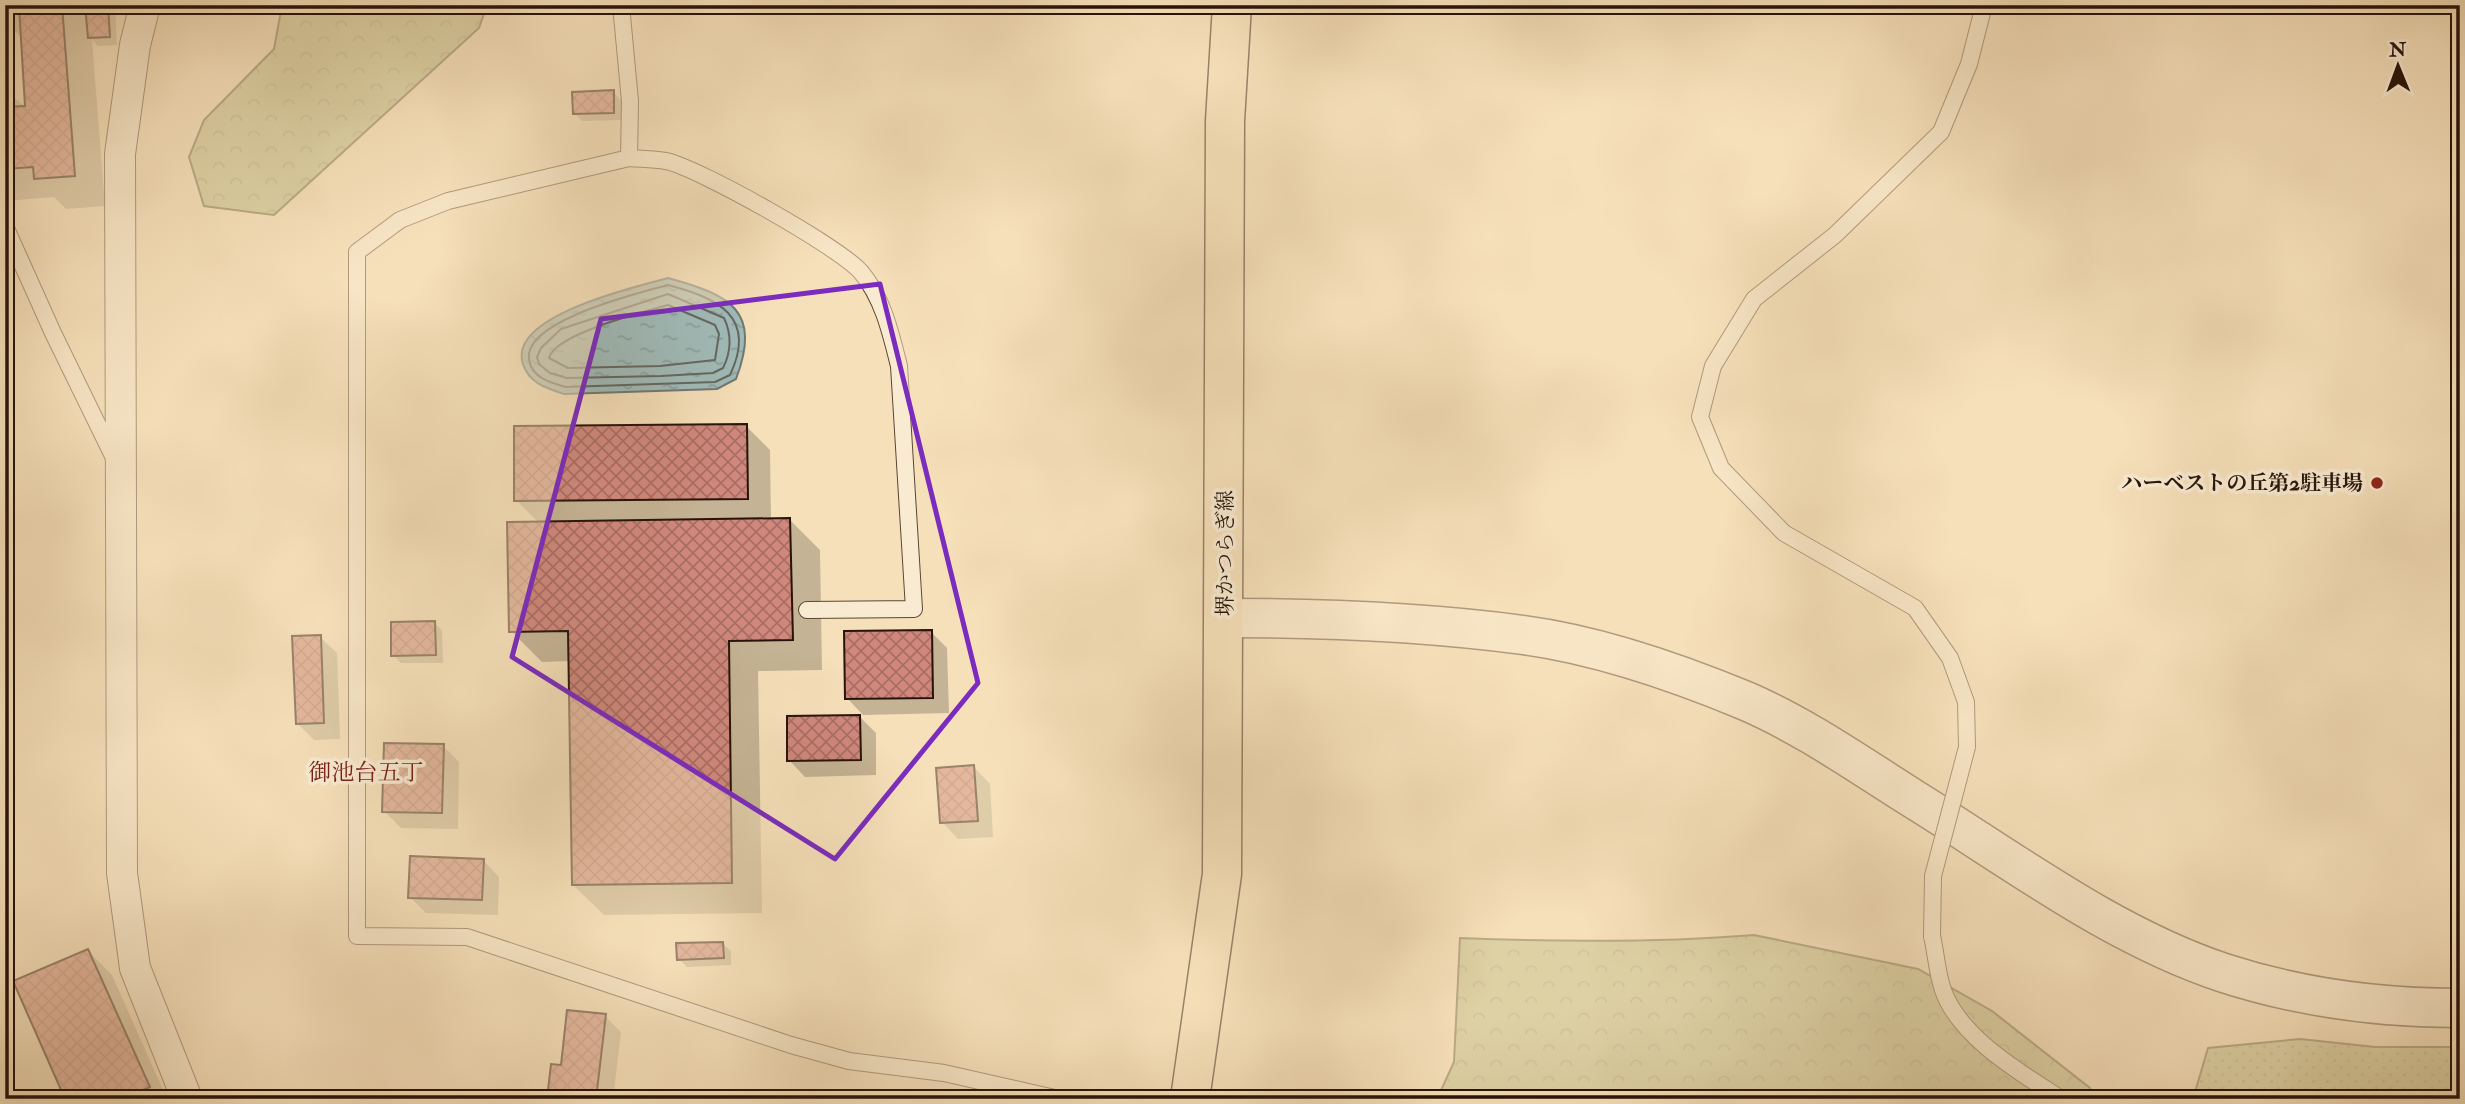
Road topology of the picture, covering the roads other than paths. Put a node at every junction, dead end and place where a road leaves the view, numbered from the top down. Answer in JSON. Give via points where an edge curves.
{"nodes":[{"id":1,"x":145,"y":5,"type":"edge"},
{"id":2,"x":621,"y":5,"type":"edge"},
{"id":3,"x":1232,"y":5,"type":"edge"},
{"id":4,"x":1984,"y":5,"type":"edge"},
{"id":5,"x":629,"y":158,"type":"junction"},
{"id":6,"x":5,"y":226,"type":"edge"},
{"id":7,"x":120,"y":470,"type":"junction"},
{"id":8,"x":807,"y":610,"type":"dead end"},
{"id":9,"x":1225,"y":618,"type":"junction"},
{"id":10,"x":2460,"y":1008,"type":"edge"},
{"id":11,"x":187,"y":1099,"type":"edge"},
{"id":12,"x":1059,"y":1099,"type":"edge"},
{"id":13,"x":1190,"y":1099,"type":"edge"},
{"id":14,"x":2062,"y":1099,"type":"edge"}],
"edges":[{"from":1,"to":7,"type":"street","via":[[120,154]]},
{"from":2,"to":5,"type":"lane","via":[[630,101]]},
{"from":3,"to":9,"type":"main road","name":"堺かつらぎ線","via":[[1225,121]]},
{"from":4,"to":14,"type":"lane","bridge":true,"via":[[1969,64],[1941,132],[1835,235],[1754,299],[1713,366],[1700,417],[1721,468],[1784,533],[1915,608],[1950,659],[1966,702],[1967,747],[1933,876],[1932,936],[1943,990],[1959,1022],[2022,1074]]},
{"from":5,"to":8,"type":"lane","via":[[668,162],[800,230],[860,272],[890,328],[899,366],[914,609]]},
{"from":5,"to":12,"type":"lane","via":[[448,201],[400,219],[357,252],[356,936],[467,937],[837,1058],[944,1073]]},
{"from":6,"to":7,"type":"lane"},
{"from":7,"to":11,"type":"street","via":[[122,873],[135,968]]},
{"from":9,"to":10,"type":"street","via":[[1397,624],[1526,635],[1637,661],[1748,702],[1809,734],[2090,909],[2155,944],[2224,973],[2357,1004]]},
{"from":9,"to":13,"type":"main road","name":"堺かつらぎ線","via":[[1222,874]]}]}
